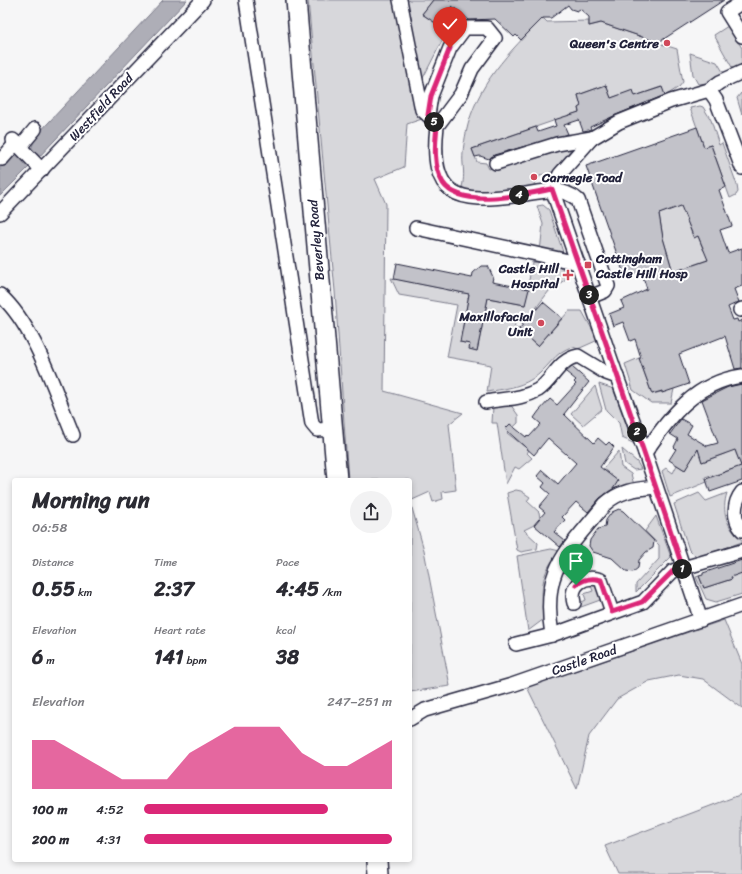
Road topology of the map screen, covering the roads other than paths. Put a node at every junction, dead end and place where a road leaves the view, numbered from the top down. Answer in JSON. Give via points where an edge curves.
{"nodes":[{"id":1,"x":202,"y":0,"type":"edge"},
{"id":2,"x":246,"y":0,"type":"edge"},
{"id":3,"x":296,"y":0,"type":"edge"},
{"id":4,"x":400,"y":0,"type":"edge"},
{"id":5,"x":742,"y":2,"type":"edge"},
{"id":6,"x":742,"y":36,"type":"edge"},
{"id":7,"x":742,"y":72,"type":"edge"},
{"id":8,"x":709,"y":90,"type":"junction"},
{"id":9,"x":428,"y":115,"type":"junction"},
{"id":10,"x":437,"y":126,"type":"junction"},
{"id":11,"x":35,"y":129,"type":"dead end"},
{"id":12,"x":592,"y":138,"type":"junction"},
{"id":13,"x":16,"y":143,"type":"junction"},
{"id":14,"x":2,"y":159,"type":"dead end"},
{"id":15,"x":496,"y":163,"type":"dead end"},
{"id":16,"x":742,"y":168,"type":"edge"},
{"id":17,"x":42,"y":170,"type":"junction"},
{"id":18,"x":552,"y":189,"type":"junction"},
{"id":19,"x":0,"y":213,"type":"edge"},
{"id":20,"x":416,"y":228,"type":"dead end"},
{"id":21,"x":578,"y":263,"type":"junction"},
{"id":22,"x":0,"y":295,"type":"edge"},
{"id":23,"x":590,"y":297,"type":"junction"},
{"id":24,"x":742,"y":376,"type":"edge"},
{"id":25,"x":617,"y":377,"type":"junction"},
{"id":26,"x":486,"y":402,"type":"dead end"},
{"id":27,"x":332,"y":429,"type":"junction"},
{"id":28,"x":73,"y":436,"type":"dead end"},
{"id":29,"x":645,"y":453,"type":"junction"},
{"id":30,"x":336,"y":478,"type":"edge"},
{"id":31,"x":656,"y":487,"type":"junction"},
{"id":32,"x":742,"y":492,"type":"edge"},
{"id":33,"x":742,"y":530,"type":"edge"},
{"id":34,"x":742,"y":551,"type":"edge"},
{"id":35,"x":683,"y":569,"type":"junction"},
{"id":36,"x":574,"y":603,"type":"dead end"},
{"id":37,"x":742,"y":606,"type":"edge"},
{"id":38,"x":612,"y":612,"type":"junction"},
{"id":39,"x":701,"y":620,"type":"junction"},
{"id":40,"x":552,"y":635,"type":"junction"},
{"id":41,"x":516,"y":644,"type":"dead end"},
{"id":42,"x":412,"y":708,"type":"edge"},
{"id":43,"x":425,"y":710,"type":"junction"},
{"id":44,"x":412,"y":718,"type":"edge"},
{"id":45,"x":365,"y":862,"type":"edge"},
{"id":46,"x":377,"y":862,"type":"edge"},
{"id":47,"x":365,"y":874,"type":"edge"},
{"id":48,"x":378,"y":874,"type":"edge"}],
"edges":[{"from":1,"to":17,"type":"street","name":"Westfield Road"},
{"from":2,"to":27,"type":"street","via":[[312,424],[317,430]]},
{"from":3,"to":27,"type":"highway","name":"Beverley Road"},
{"from":4,"to":9,"type":"street","via":[[422,110]]},
{"from":5,"to":6,"type":"street","via":[[727,12]]},
{"from":7,"to":8,"type":"street"},
{"from":8,"to":12,"type":"street","via":[[671,101],[619,122]]},
{"from":8,"to":16,"type":"street","via":[[716,100]]},
{"from":9,"to":10,"type":"street"},
{"from":9,"to":10,"type":"street","via":[[431,96],[450,48],[466,28],[487,28],[495,38],[472,69],[461,94]]},
{"from":10,"to":18,"type":"street","via":[[436,166],[443,183],[454,193],[469,198],[499,197]]},
{"from":11,"to":13,"type":"street"},
{"from":12,"to":15,"type":"street","via":[[557,144]]},
{"from":12,"to":18,"type":"street","via":[[560,174]]},
{"from":13,"to":14,"type":"street"},
{"from":13,"to":17,"type":"street"},
{"from":17,"to":19,"type":"street","name":"Westfield Road"},
{"from":18,"to":21,"type":"street"},
{"from":18,"to":23,"type":"street","via":[[578,200],[599,258],[608,286],[605,291]]},
{"from":20,"to":21,"type":"street"},
{"from":21,"to":23,"type":"street"},
{"from":22,"to":28,"type":"street","via":[[21,319],[37,349]]},
{"from":23,"to":25,"type":"street"},
{"from":24,"to":29,"type":"street","via":[[714,383],[695,394],[664,425]]},
{"from":25,"to":26,"type":"street","via":[[578,356],[569,358],[538,389],[515,400]]},
{"from":25,"to":29,"type":"street"},
{"from":27,"to":30,"type":"highway","name":"Beverley Road"},
{"from":29,"to":31,"type":"street"},
{"from":31,"to":35,"type":"street"},
{"from":31,"to":40,"type":"street","via":[[630,490],[604,504],[558,563],[549,594]]},
{"from":32,"to":33,"type":"street","via":[[735,506],[735,516]]},
{"from":34,"to":35,"type":"street"},
{"from":35,"to":38,"type":"street","via":[[673,571],[642,602]]},
{"from":35,"to":39,"type":"street"},
{"from":36,"to":38,"type":"street","via":[[573,592],[576,585],[580,581],[595,578],[601,580]]},
{"from":37,"to":39,"type":"street","name":"Castle Road"},
{"from":38,"to":40,"type":"street"},
{"from":39,"to":43,"type":"street","name":"Castle Road","via":[[512,685]]},
{"from":40,"to":41,"type":"street"},
{"from":42,"to":43,"type":"street","name":"Castle Road"},
{"from":43,"to":44,"type":"street","name":"Castle Road"},
{"from":45,"to":47,"type":"highway"},
{"from":46,"to":48,"type":"highway"}]}
